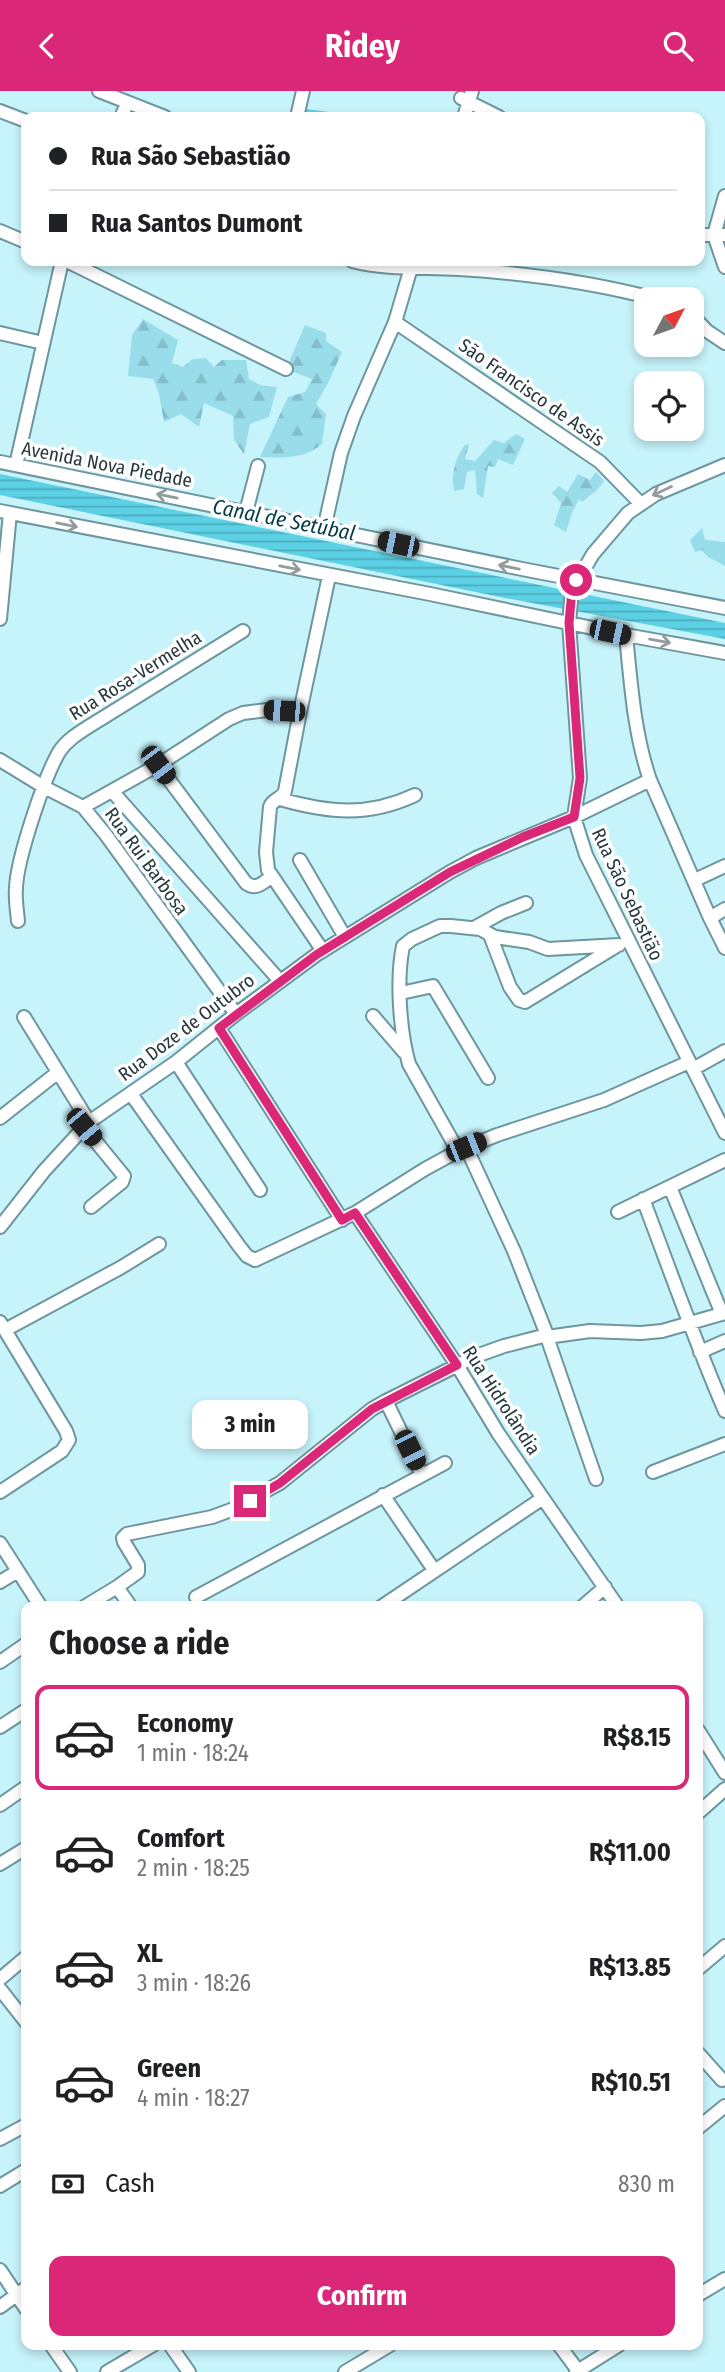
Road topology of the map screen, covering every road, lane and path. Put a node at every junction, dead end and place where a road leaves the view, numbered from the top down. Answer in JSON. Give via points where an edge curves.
{"nodes":[{"id":1,"x":99,"y":91,"type":"edge"},
{"id":2,"x":303,"y":91,"type":"edge"},
{"id":3,"x":467,"y":97,"type":"edge"},
{"id":4,"x":127,"y":104,"type":"junction"},
{"id":5,"x":0,"y":111,"type":"edge"},
{"id":6,"x":123,"y":112,"type":"edge"},
{"id":7,"x":150,"y":112,"type":"edge"},
{"id":8,"x":298,"y":112,"type":"edge"},
{"id":9,"x":491,"y":112,"type":"edge"},
{"id":10,"x":21,"y":119,"type":"edge"},
{"id":11,"x":725,"y":196,"type":"edge"},
{"id":12,"x":0,"y":230,"type":"edge"},
{"id":13,"x":720,"y":235,"type":"edge"},
{"id":14,"x":21,"y":240,"type":"edge"},
{"id":15,"x":63,"y":266,"type":"edge"},
{"id":16,"x":74,"y":266,"type":"edge"},
{"id":17,"x":411,"y":266,"type":"edge"},
{"id":18,"x":431,"y":266,"type":"edge"},
{"id":19,"x":725,"y":267,"type":"edge"},
{"id":20,"x":634,"y":295,"type":"edge"},
{"id":21,"x":395,"y":321,"type":"junction"},
{"id":22,"x":704,"y":328,"type":"edge"},
{"id":23,"x":0,"y":333,"type":"edge"},
{"id":24,"x":43,"y":343,"type":"junction"},
{"id":25,"x":725,"y":343,"type":"edge"},
{"id":26,"x":286,"y":369,"type":"dead end"},
{"id":27,"x":0,"y":462,"type":"edge"},
{"id":28,"x":16,"y":465,"type":"junction"},
{"id":29,"x":725,"y":465,"type":"edge"},
{"id":30,"x":258,"y":466,"type":"dead end"},
{"id":31,"x":640,"y":503,"type":"junction"},
{"id":32,"x":5,"y":512,"type":"edge"},
{"id":33,"x":246,"y":512,"type":"junction"},
{"id":34,"x":324,"y":529,"type":"junction"},
{"id":35,"x":329,"y":576,"type":"junction"},
{"id":36,"x":574,"y":585,"type":"junction"},
{"id":37,"x":725,"y":608,"type":"edge"},
{"id":38,"x":569,"y":617,"type":"junction"},
{"id":39,"x":0,"y":619,"type":"edge"},
{"id":40,"x":243,"y":631,"type":"dead end"},
{"id":41,"x":626,"y":635,"type":"junction"},
{"id":42,"x":725,"y":653,"type":"edge"},
{"id":43,"x":300,"y":712,"type":"junction"},
{"id":44,"x":0,"y":760,"type":"edge"},
{"id":45,"x":158,"y":765,"type":"junction"},
{"id":46,"x":650,"y":780,"type":"junction"},
{"id":47,"x":44,"y":787,"type":"junction"},
{"id":48,"x":112,"y":791,"type":"junction"},
{"id":49,"x":415,"y":795,"type":"dead end"},
{"id":50,"x":280,"y":799,"type":"junction"},
{"id":51,"x":83,"y":807,"type":"junction"},
{"id":52,"x":574,"y":817,"type":"junction"},
{"id":53,"x":300,"y":860,"type":"dead end"},
{"id":54,"x":725,"y":866,"type":"edge"},
{"id":55,"x":272,"y":876,"type":"junction"},
{"id":56,"x":695,"y":880,"type":"junction"},
{"id":57,"x":526,"y":903,"type":"dead end"},
{"id":58,"x":725,"y":909,"type":"edge"},
{"id":59,"x":710,"y":918,"type":"junction"},
{"id":60,"x":18,"y":921,"type":"dead end"},
{"id":61,"x":474,"y":928,"type":"junction"},
{"id":62,"x":490,"y":935,"type":"junction"},
{"id":63,"x":345,"y":937,"type":"junction"},
{"id":64,"x":624,"y":943,"type":"junction"},
{"id":65,"x":725,"y":948,"type":"edge"},
{"id":66,"x":323,"y":951,"type":"junction"},
{"id":67,"x":280,"y":981,"type":"junction"},
{"id":68,"x":401,"y":993,"type":"junction"},
{"id":69,"x":236,"y":1014,"type":"junction"},
{"id":70,"x":373,"y":1016,"type":"dead end"},
{"id":71,"x":24,"y":1017,"type":"dead end"},
{"id":72,"x":219,"y":1028,"type":"junction"},
{"id":73,"x":725,"y":1051,"type":"edge"},
{"id":74,"x":407,"y":1055,"type":"junction"},
{"id":75,"x":176,"y":1062,"type":"junction"},
{"id":76,"x":691,"y":1066,"type":"junction"},
{"id":77,"x":57,"y":1073,"type":"junction"},
{"id":78,"x":488,"y":1078,"type":"dead end"},
{"id":79,"x":131,"y":1094,"type":"junction"},
{"id":80,"x":0,"y":1118,"type":"edge"},
{"id":81,"x":87,"y":1124,"type":"junction"},
{"id":82,"x":725,"y":1133,"type":"edge"},
{"id":83,"x":462,"y":1149,"type":"junction"},
{"id":84,"x":725,"y":1160,"type":"edge"},
{"id":85,"x":670,"y":1187,"type":"junction"},
{"id":86,"x":260,"y":1190,"type":"dead end"},
{"id":87,"x":643,"y":1199,"type":"junction"},
{"id":88,"x":91,"y":1207,"type":"dead end"},
{"id":89,"x":618,"y":1212,"type":"dead end"},
{"id":90,"x":355,"y":1213,"type":"junction"},
{"id":91,"x":342,"y":1220,"type":"junction"},
{"id":92,"x":0,"y":1227,"type":"edge"},
{"id":93,"x":159,"y":1244,"type":"dead end"},
{"id":94,"x":723,"y":1314,"type":"edge"},
{"id":95,"x":691,"y":1324,"type":"junction"},
{"id":96,"x":3,"y":1326,"type":"edge"},
{"id":97,"x":547,"y":1336,"type":"junction"},
{"id":98,"x":725,"y":1341,"type":"edge"},
{"id":99,"x":700,"y":1352,"type":"junction"},
{"id":100,"x":457,"y":1365,"type":"junction"},
{"id":101,"x":386,"y":1401,"type":"junction"},
{"id":102,"x":725,"y":1411,"type":"edge"},
{"id":103,"x":725,"y":1444,"type":"edge"},
{"id":104,"x":445,"y":1463,"type":"dead end"},
{"id":105,"x":653,"y":1472,"type":"dead end"},
{"id":106,"x":422,"y":1475,"type":"junction"},
{"id":107,"x":596,"y":1479,"type":"dead end"},
{"id":108,"x":0,"y":1492,"type":"edge"},
{"id":109,"x":383,"y":1495,"type":"junction"},
{"id":110,"x":543,"y":1498,"type":"junction"},
{"id":111,"x":0,"y":1543,"type":"edge"},
{"id":112,"x":434,"y":1570,"type":"junction"},
{"id":113,"x":18,"y":1571,"type":"junction"},
{"id":114,"x":0,"y":1582,"type":"edge"},
{"id":115,"x":117,"y":1587,"type":"junction"},
{"id":116,"x":605,"y":1587,"type":"junction"},
{"id":117,"x":196,"y":1597,"type":"dead end"},
{"id":118,"x":37,"y":1601,"type":"edge"},
{"id":119,"x":94,"y":1601,"type":"edge"},
{"id":120,"x":127,"y":1601,"type":"edge"},
{"id":121,"x":390,"y":1601,"type":"edge"},
{"id":122,"x":589,"y":1601,"type":"edge"},
{"id":123,"x":614,"y":1601,"type":"edge"},
{"id":124,"x":21,"y":1648,"type":"edge"},
{"id":125,"x":0,"y":1663,"type":"edge"},
{"id":126,"x":21,"y":1713,"type":"edge"},
{"id":127,"x":0,"y":1727,"type":"edge"},
{"id":128,"x":703,"y":1738,"type":"edge"},
{"id":129,"x":725,"y":1773,"type":"edge"},
{"id":130,"x":725,"y":1789,"type":"edge"},
{"id":131,"x":21,"y":1790,"type":"edge"},
{"id":132,"x":0,"y":1805,"type":"edge"},
{"id":133,"x":703,"y":1809,"type":"edge"},
{"id":134,"x":21,"y":1851,"type":"edge"},
{"id":135,"x":0,"y":1864,"type":"edge"},
{"id":136,"x":725,"y":1946,"type":"edge"},
{"id":137,"x":21,"y":1961,"type":"edge"},
{"id":138,"x":703,"y":1965,"type":"edge"},
{"id":139,"x":0,"y":1979,"type":"edge"},
{"id":140,"x":0,"y":1990,"type":"edge"},
{"id":141,"x":21,"y":2016,"type":"edge"},
{"id":142,"x":703,"y":2059,"type":"edge"},
{"id":143,"x":722,"y":2080,"type":"dead end"},
{"id":144,"x":725,"y":2106,"type":"edge"},
{"id":145,"x":703,"y":2124,"type":"edge"},
{"id":146,"x":21,"y":2128,"type":"edge"},
{"id":147,"x":0,"y":2140,"type":"edge"},
{"id":148,"x":21,"y":2173,"type":"edge"},
{"id":149,"x":0,"y":2186,"type":"edge"},
{"id":150,"x":0,"y":2270,"type":"edge"},
{"id":151,"x":725,"y":2279,"type":"edge"},
{"id":152,"x":21,"y":2292,"type":"edge"},
{"id":153,"x":703,"y":2292,"type":"edge"},
{"id":154,"x":0,"y":2307,"type":"edge"},
{"id":155,"x":55,"y":2350,"type":"edge"},
{"id":156,"x":144,"y":2350,"type":"edge"},
{"id":157,"x":174,"y":2350,"type":"edge"},
{"id":158,"x":382,"y":2350,"type":"edge"},
{"id":159,"x":562,"y":2350,"type":"edge"},
{"id":160,"x":611,"y":2350,"type":"edge"},
{"id":161,"x":70,"y":2372,"type":"edge"},
{"id":162,"x":107,"y":2372,"type":"edge"},
{"id":163,"x":189,"y":2372,"type":"edge"},
{"id":164,"x":345,"y":2372,"type":"edge"},
{"id":165,"x":577,"y":2372,"type":"edge"}],
"edges":[{"from":1,"to":4,"type":"street"},
{"from":2,"to":8,"type":"street"},
{"from":3,"to":9,"type":"street"},
{"from":4,"to":6,"type":"street"},
{"from":4,"to":7,"type":"street"},
{"from":5,"to":10,"type":"street"},
{"from":11,"to":13,"type":"street"},
{"from":12,"to":14,"type":"street"},
{"from":13,"to":19,"type":"street"},
{"from":15,"to":24,"type":"street"},
{"from":16,"to":26,"type":"street"},
{"from":17,"to":21,"type":"street"},
{"from":18,"to":20,"type":"street","via":[[562,280]]},
{"from":21,"to":31,"type":"street","name":"São Francisco de Assis","via":[[600,462]]},
{"from":21,"to":34,"type":"street","via":[[341,453]]},
{"from":22,"to":25,"type":"street"},
{"from":23,"to":24,"type":"street"},
{"from":24,"to":28,"type":"street"},
{"from":27,"to":28,"type":"street","name":"Avenida Nova Piedade"},
{"from":33,"to":28,"type":"street","name":"Avenida Nova Piedade","one_way":true},
{"from":29,"to":31,"type":"street","one_way":true},
{"from":30,"to":33,"type":"street"},
{"from":31,"to":36,"type":"street","via":[[610,533]]},
{"from":32,"to":35,"type":"street","one_way":true},
{"from":32,"to":39,"type":"street"},
{"from":33,"to":34,"type":"street","name":"Avenida Nova Piedade"},
{"from":36,"to":34,"type":"street","name":"Avenida Nova Piedade","one_way":true},
{"from":35,"to":38,"type":"street"},
{"from":35,"to":43,"type":"street"},
{"from":36,"to":37,"type":"street","name":"Avenida Nova Piedade"},
{"from":36,"to":38,"type":"street","name":"Rua São Sebastião"},
{"from":38,"to":41,"type":"street"},
{"from":38,"to":52,"type":"street","name":"Rua São Sebastião","via":[[580,778]]},
{"from":40,"to":47,"type":"street","name":"Rua Rosa-Vermelha","via":[[73,737],[59,753]]},
{"from":41,"to":42,"type":"street","one_way":true},
{"from":41,"to":46,"type":"street","via":[[635,723]]},
{"from":43,"to":45,"type":"street","via":[[243,713]]},
{"from":43,"to":50,"type":"street"},
{"from":44,"to":47,"type":"street","name":"Rua Rui Barbosa"},
{"from":45,"to":48,"type":"street"},
{"from":45,"to":55,"type":"street","via":[[246,883],[256,887]]},
{"from":46,"to":52,"type":"street","name":"Rua Doze de Outubro"},
{"from":46,"to":56,"type":"street"},
{"from":47,"to":51,"type":"street","name":"Rua Rui Barbosa"},
{"from":47,"to":60,"type":"street","name":"Rua Rosa-Vermelha","via":[[16,886]]},
{"from":48,"to":51,"type":"street"},
{"from":48,"to":67,"type":"street"},
{"from":49,"to":50,"type":"street","via":[[364,810],[317,808]]},
{"from":50,"to":55,"type":"street","via":[[270,807],[266,863]]},
{"from":51,"to":69,"type":"street","name":"Rua Rui Barbosa"},
{"from":52,"to":63,"type":"street","name":"Rua Doze de Outubro","via":[[458,867]]},
{"from":52,"to":64,"type":"street","name":"Rua São Sebastião"},
{"from":53,"to":63,"type":"street"},
{"from":54,"to":56,"type":"street"},
{"from":55,"to":66,"type":"street"},
{"from":56,"to":59,"type":"street"},
{"from":57,"to":61,"type":"street"},
{"from":58,"to":59,"type":"street"},
{"from":59,"to":65,"type":"street"},
{"from":61,"to":62,"type":"street"},
{"from":61,"to":68,"type":"street","via":[[440,926],[402,946]]},
{"from":62,"to":64,"type":"street","via":[[548,950]]},
{"from":62,"to":64,"type":"street","via":[[522,1002]]},
{"from":63,"to":66,"type":"street","name":"Rua Doze de Outubro"},
{"from":64,"to":76,"type":"street","name":"Rua São Sebastião"},
{"from":66,"to":67,"type":"street","name":"Rua Doze de Outubro"},
{"from":67,"to":69,"type":"street","name":"Rua Doze de Outubro"},
{"from":68,"to":74,"type":"street","via":[[401,1036]]},
{"from":68,"to":78,"type":"street","via":[[433,986]]},
{"from":69,"to":72,"type":"street","name":"Rua Doze de Outubro"},
{"from":70,"to":74,"type":"street"},
{"from":71,"to":77,"type":"street"},
{"from":72,"to":75,"type":"street","name":"Rua Doze de Outubro"},
{"from":72,"to":91,"type":"street"},
{"from":73,"to":76,"type":"street"},
{"from":74,"to":83,"type":"street","via":[[414,1074]]},
{"from":75,"to":79,"type":"street","name":"Rua Doze de Outubro"},
{"from":75,"to":86,"type":"street"},
{"from":76,"to":82,"type":"street","name":"Rua São Sebastião"},
{"from":76,"to":83,"type":"street"},
{"from":77,"to":80,"type":"street"},
{"from":77,"to":81,"type":"street"},
{"from":79,"to":81,"type":"street","name":"Rua Doze de Outubro"},
{"from":79,"to":91,"type":"street","via":[[251,1260]]},
{"from":81,"to":88,"type":"street","via":[[124,1175],[122,1182]]},
{"from":81,"to":92,"type":"street","name":"Rua Doze de Outubro"},
{"from":83,"to":90,"type":"street"},
{"from":83,"to":97,"type":"street","via":[[514,1251]]},
{"from":84,"to":85,"type":"street"},
{"from":85,"to":87,"type":"street"},
{"from":85,"to":94,"type":"street"},
{"from":87,"to":89,"type":"street"},
{"from":87,"to":95,"type":"street"},
{"from":90,"to":91,"type":"street"},
{"from":90,"to":100,"type":"street","name":"Rua Hidrolândia"},
{"from":93,"to":96,"type":"street"},
{"from":94,"to":95,"type":"street"},
{"from":95,"to":97,"type":"street","via":[[641,1333],[590,1331]]},
{"from":95,"to":99,"type":"street"},
{"from":96,"to":108,"type":"street","via":[[69,1440],[62,1451]]},
{"from":97,"to":100,"type":"street","via":[[504,1346]]},
{"from":97,"to":107,"type":"street"},
{"from":98,"to":99,"type":"street"},
{"from":99,"to":102,"type":"street"},
{"from":100,"to":101,"type":"street"},
{"from":100,"to":110,"type":"street","name":"Rua Hidrolândia"},
{"from":101,"to":106,"type":"street"},
{"from":101,"to":115,"type":"street","via":[[250,1501],[212,1517],[124,1536],[139,1569]]},
{"from":103,"to":105,"type":"street"},
{"from":104,"to":106,"type":"street"},
{"from":106,"to":109,"type":"street"},
{"from":109,"to":112,"type":"street"},
{"from":109,"to":117,"type":"street"},
{"from":110,"to":112,"type":"street"},
{"from":110,"to":116,"type":"street","name":"Rua Hidrolândia"},
{"from":111,"to":113,"type":"street"},
{"from":112,"to":121,"type":"street"},
{"from":113,"to":114,"type":"street"},
{"from":113,"to":118,"type":"street"},
{"from":115,"to":119,"type":"street"},
{"from":115,"to":120,"type":"street"},
{"from":116,"to":122,"type":"street"},
{"from":116,"to":123,"type":"street","name":"Rua Hidrolândia"},
{"from":124,"to":125,"type":"street"},
{"from":126,"to":127,"type":"street"},
{"from":128,"to":129,"type":"street"},
{"from":130,"to":133,"type":"street"},
{"from":131,"to":132,"type":"street"},
{"from":134,"to":135,"type":"street"},
{"from":136,"to":138,"type":"street"},
{"from":137,"to":139,"type":"street"},
{"from":140,"to":141,"type":"street"},
{"from":142,"to":143,"type":"street"},
{"from":144,"to":145,"type":"street"},
{"from":146,"to":147,"type":"street"},
{"from":148,"to":149,"type":"street"},
{"from":150,"to":152,"type":"street"},
{"from":151,"to":153,"type":"street"},
{"from":152,"to":154,"type":"street"},
{"from":155,"to":161,"type":"street"},
{"from":156,"to":162,"type":"street"},
{"from":157,"to":163,"type":"street"},
{"from":158,"to":164,"type":"street"},
{"from":159,"to":165,"type":"street"},
{"from":160,"to":165,"type":"street"}]}
